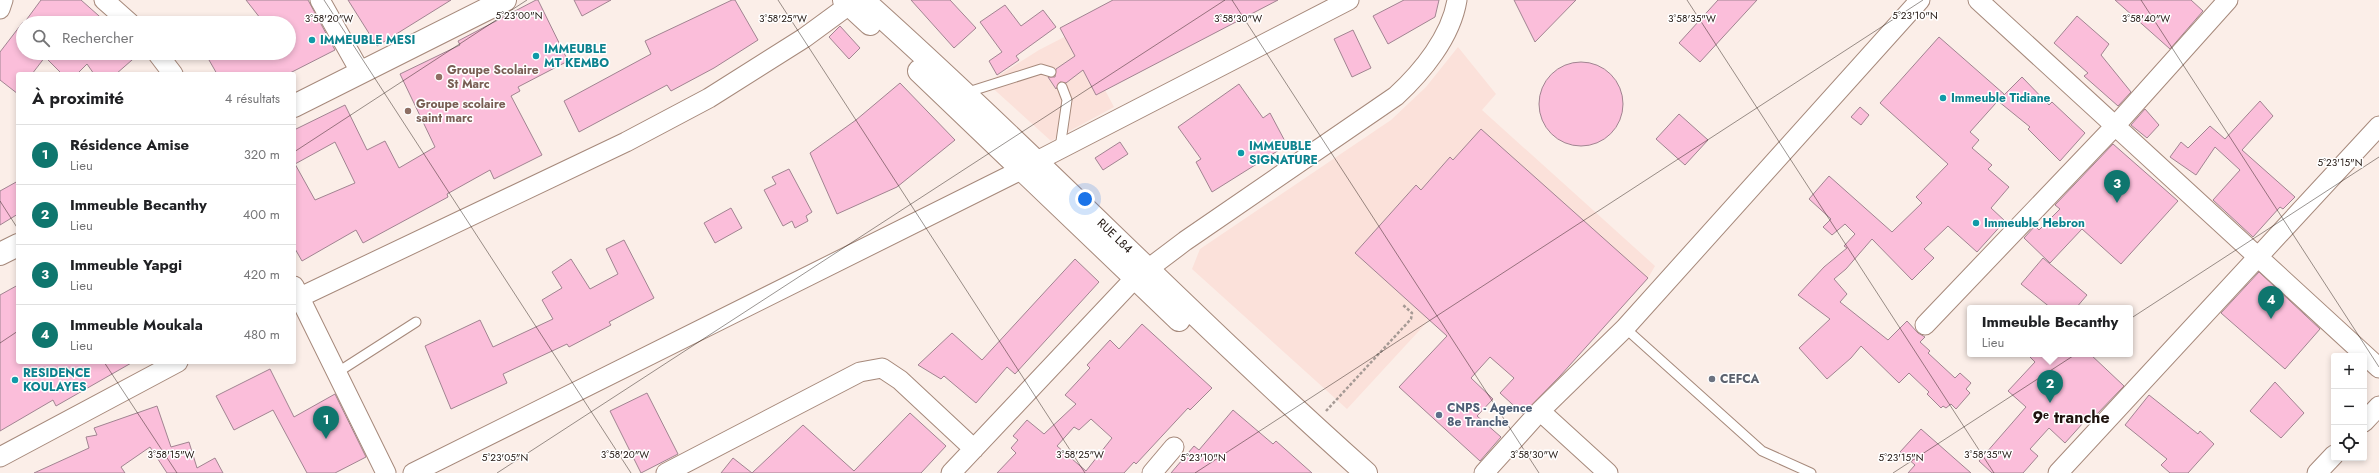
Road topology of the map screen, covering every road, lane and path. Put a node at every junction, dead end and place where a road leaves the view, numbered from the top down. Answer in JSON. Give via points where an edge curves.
{"nodes":[{"id":1,"x":3,"y":0,"type":"edge"},
{"id":2,"x":104,"y":0,"type":"edge"},
{"id":3,"x":320,"y":0,"type":"edge"},
{"id":4,"x":505,"y":0,"type":"edge"},
{"id":5,"x":1349,"y":0,"type":"edge"},
{"id":6,"x":1457,"y":0,"type":"edge"},
{"id":7,"x":1920,"y":0,"type":"edge"},
{"id":8,"x":1978,"y":0,"type":"edge"},
{"id":9,"x":2228,"y":0,"type":"edge"},
{"id":10,"x":861,"y":2,"type":"edge"},
{"id":11,"x":0,"y":9,"type":"edge"},
{"id":12,"x":122,"y":16,"type":"edge"},
{"id":13,"x":162,"y":60,"type":"edge"},
{"id":14,"x":171,"y":72,"type":"edge"},
{"id":15,"x":1051,"y":72,"type":"dead end"},
{"id":16,"x":361,"y":73,"type":"junction"},
{"id":17,"x":1062,"y":87,"type":"dead end"},
{"id":18,"x":965,"y":93,"type":"junction"},
{"id":19,"x":296,"y":105,"type":"edge"},
{"id":20,"x":2115,"y":126,"type":"junction"},
{"id":21,"x":2379,"y":126,"type":"edge"},
{"id":22,"x":1059,"y":152,"type":"junction"},
{"id":23,"x":1030,"y":165,"type":"junction"},
{"id":24,"x":16,"y":245,"type":"edge"},
{"id":25,"x":0,"y":254,"type":"edge"},
{"id":26,"x":2258,"y":257,"type":"junction"},
{"id":27,"x":1141,"y":274,"type":"junction"},
{"id":28,"x":296,"y":294,"type":"edge"},
{"id":29,"x":1402,"y":304,"type":"dead end"},
{"id":30,"x":416,"y":322,"type":"dead end"},
{"id":31,"x":1925,"y":325,"type":"dead end"},
{"id":32,"x":1625,"y":328,"type":"junction"},
{"id":33,"x":174,"y":364,"type":"edge"},
{"id":34,"x":2379,"y":368,"type":"edge"},
{"id":35,"x":338,"y":372,"type":"junction"},
{"id":36,"x":2379,"y":406,"type":"edge"},
{"id":37,"x":1540,"y":411,"type":"junction"},
{"id":38,"x":2367,"y":419,"type":"edge"},
{"id":39,"x":1313,"y":425,"type":"junction"},
{"id":40,"x":1174,"y":448,"type":"dead end"},
{"id":41,"x":974,"y":449,"type":"junction"},
{"id":42,"x":0,"y":458,"type":"edge"},
{"id":43,"x":2331,"y":458,"type":"edge"},
{"id":44,"x":386,"y":473,"type":"edge"},
{"id":45,"x":413,"y":473,"type":"edge"},
{"id":46,"x":666,"y":473,"type":"edge"},
{"id":47,"x":951,"y":473,"type":"edge"},
{"id":48,"x":1152,"y":473,"type":"edge"},
{"id":49,"x":1344,"y":473,"type":"edge"},
{"id":50,"x":1366,"y":473,"type":"edge"},
{"id":51,"x":1484,"y":473,"type":"edge"},
{"id":52,"x":1608,"y":473,"type":"edge"},
{"id":53,"x":1811,"y":473,"type":"edge"},
{"id":54,"x":2058,"y":473,"type":"edge"},
{"id":55,"x":2317,"y":473,"type":"edge"}],
"edges":[{"from":1,"to":11,"type":"street"},
{"from":2,"to":12,"type":"street"},
{"from":3,"to":16,"type":"street"},
{"from":4,"to":16,"type":"street"},
{"from":5,"to":22,"type":"street"},
{"from":6,"to":27,"type":"street","via":[[1443,37],[1416,77],[1396,96]]},
{"from":7,"to":32,"type":"street"},
{"from":8,"to":20,"type":"street"},
{"from":9,"to":20,"type":"street"},
{"from":10,"to":18,"type":"street","name":"RUE L84"},
{"from":10,"to":23,"type":"street","name":"RUE L84"},
{"from":10,"to":28,"type":"street","via":[[757,68],[626,142]]},
{"from":13,"to":14,"type":"street"},
{"from":15,"to":18,"type":"lane","via":[[1041,69]]},
{"from":16,"to":19,"type":"street"},
{"from":17,"to":22,"type":"lane","via":[[1068,100]]},
{"from":18,"to":23,"type":"street","name":"RUE L84"},
{"from":20,"to":26,"type":"street"},
{"from":20,"to":31,"type":"street"},
{"from":21,"to":26,"type":"street"},
{"from":22,"to":23,"type":"street"},
{"from":23,"to":27,"type":"street","name":"RUE L84"},
{"from":23,"to":45,"type":"street"},
{"from":24,"to":25,"type":"street"},
{"from":26,"to":34,"type":"street"},
{"from":26,"to":54,"type":"street"},
{"from":27,"to":39,"type":"street","name":"RUE L84","via":[[1224,343]]},
{"from":27,"to":41,"type":"street"},
{"from":27,"to":49,"type":"street","name":"RUE L84"},
{"from":28,"to":35,"type":"street"},
{"from":29,"to":39,"type":"path","via":[[1412,313],[1411,319]]},
{"from":30,"to":35,"type":"lane"},
{"from":32,"to":37,"type":"street"},
{"from":32,"to":53,"type":"lane","via":[[1762,451]]},
{"from":33,"to":42,"type":"street"},
{"from":35,"to":44,"type":"street"},
{"from":36,"to":38,"type":"street"},
{"from":37,"to":51,"type":"street"},
{"from":37,"to":52,"type":"street"},
{"from":39,"to":50,"type":"street","name":"RUE L84"},
{"from":40,"to":48,"type":"street"},
{"from":41,"to":46,"type":"street","via":[[900,380],[882,368],[860,372]]},
{"from":41,"to":47,"type":"street"},
{"from":43,"to":55,"type":"street"}]}
